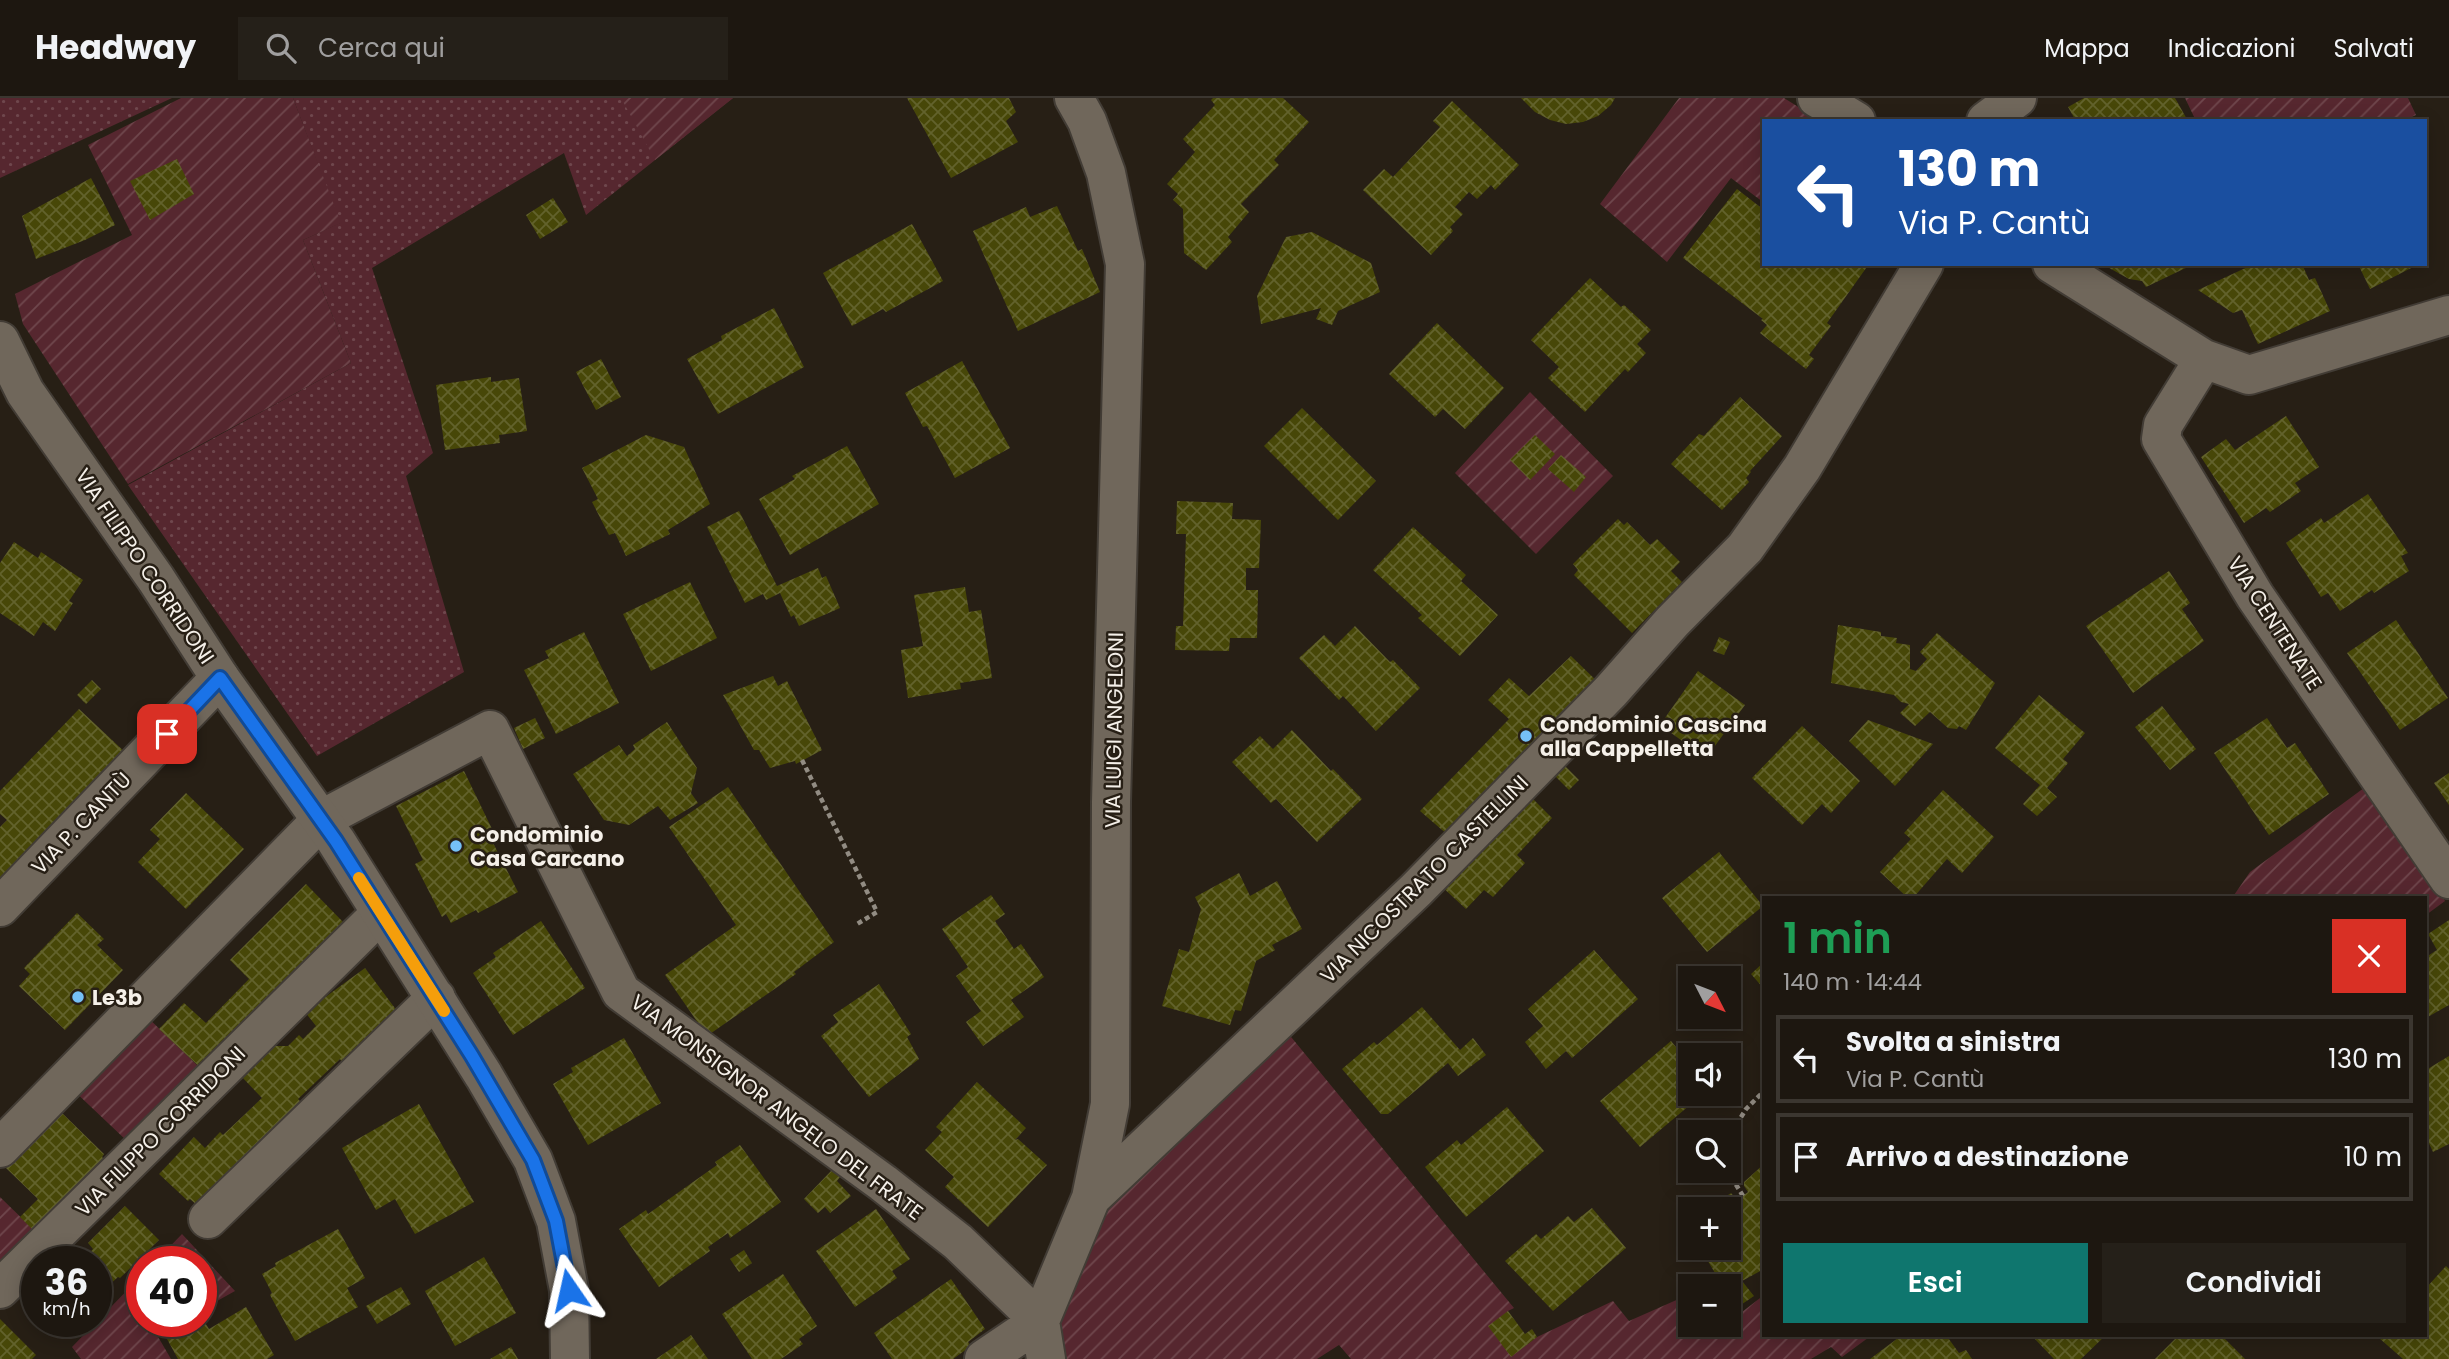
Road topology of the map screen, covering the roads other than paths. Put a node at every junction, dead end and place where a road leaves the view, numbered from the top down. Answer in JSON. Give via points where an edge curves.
{"nodes":[{"id":1,"x":1074,"y":98,"type":"edge"},
{"id":2,"x":1817,"y":98,"type":"edge"},
{"id":3,"x":2017,"y":98,"type":"edge"},
{"id":4,"x":1853,"y":119,"type":"edge"},
{"id":5,"x":1989,"y":119,"type":"edge"},
{"id":6,"x":1923,"y":266,"type":"edge"},
{"id":7,"x":2055,"y":266,"type":"edge"},
{"id":8,"x":2449,"y":315,"type":"edge"},
{"id":9,"x":0,"y":341,"type":"edge"},
{"id":10,"x":2204,"y":359,"type":"junction"},
{"id":11,"x":220,"y":678,"type":"junction"},
{"id":12,"x":322,"y":819,"type":"junction"},
{"id":13,"x":2449,"y":879,"type":"edge"},
{"id":14,"x":0,"y":907,"type":"edge"},
{"id":15,"x":381,"y":913,"type":"junction"},
{"id":16,"x":436,"y":998,"type":"junction"},
{"id":17,"x":0,"y":1149,"type":"edge"},
{"id":18,"x":1091,"y":1198,"type":"junction"},
{"id":19,"x":208,"y":1219,"type":"dead end"},
{"id":20,"x":0,"y":1289,"type":"edge"},
{"id":21,"x":1040,"y":1321,"type":"junction"},
{"id":22,"x":570,"y":1359,"type":"edge"},
{"id":23,"x":984,"y":1359,"type":"edge"},
{"id":24,"x":1046,"y":1359,"type":"edge"}],
"edges":[{"from":1,"to":18,"type":"street","name":"VIA LUIGI ANGELONI","via":[[1106,173],[1125,264],[1111,802],[1110,1104]]},
{"from":2,"to":4,"type":"street"},
{"from":3,"to":5,"type":"street"},
{"from":6,"to":18,"type":"street","name":"VIA NICOSTRATO CASTELLINI","via":[[1802,468],[1745,548],[1416,890]]},
{"from":7,"to":10,"type":"street"},
{"from":8,"to":10,"type":"street","via":[[2249,375]]},
{"from":9,"to":11,"type":"street","name":"VIA FILIPPO CORRIDONI","via":[[25,392]]},
{"from":10,"to":13,"type":"street","name":"VIA CENTENATE","via":[[2163,425],[2161,439],[2260,604]]},
{"from":11,"to":12,"type":"street","name":"VIA FILIPPO CORRIDONI"},
{"from":11,"to":14,"type":"street","name":"VIA P. CANTÙ"},
{"from":12,"to":15,"type":"street","name":"VIA FILIPPO CORRIDONI"},
{"from":12,"to":17,"type":"street"},
{"from":12,"to":21,"type":"street","name":"VIA MONSIGNOR ANGELO DEL FRATE","via":[[490,730],[621,992],[883,1183],[958,1242]]},
{"from":15,"to":16,"type":"street","name":"VIA FILIPPO CORRIDONI"},
{"from":15,"to":20,"type":"street","name":"VIA FILIPPO CORRIDONI"},
{"from":16,"to":19,"type":"street"},
{"from":16,"to":22,"type":"street","name":"VIA FILIPPO CORRIDONI","via":[[533,1160],[547,1196],[569,1290]]},
{"from":18,"to":21,"type":"street","name":"VIA LUIGI ANGELONI"},
{"from":21,"to":23,"type":"street"},
{"from":21,"to":24,"type":"street"}]}
